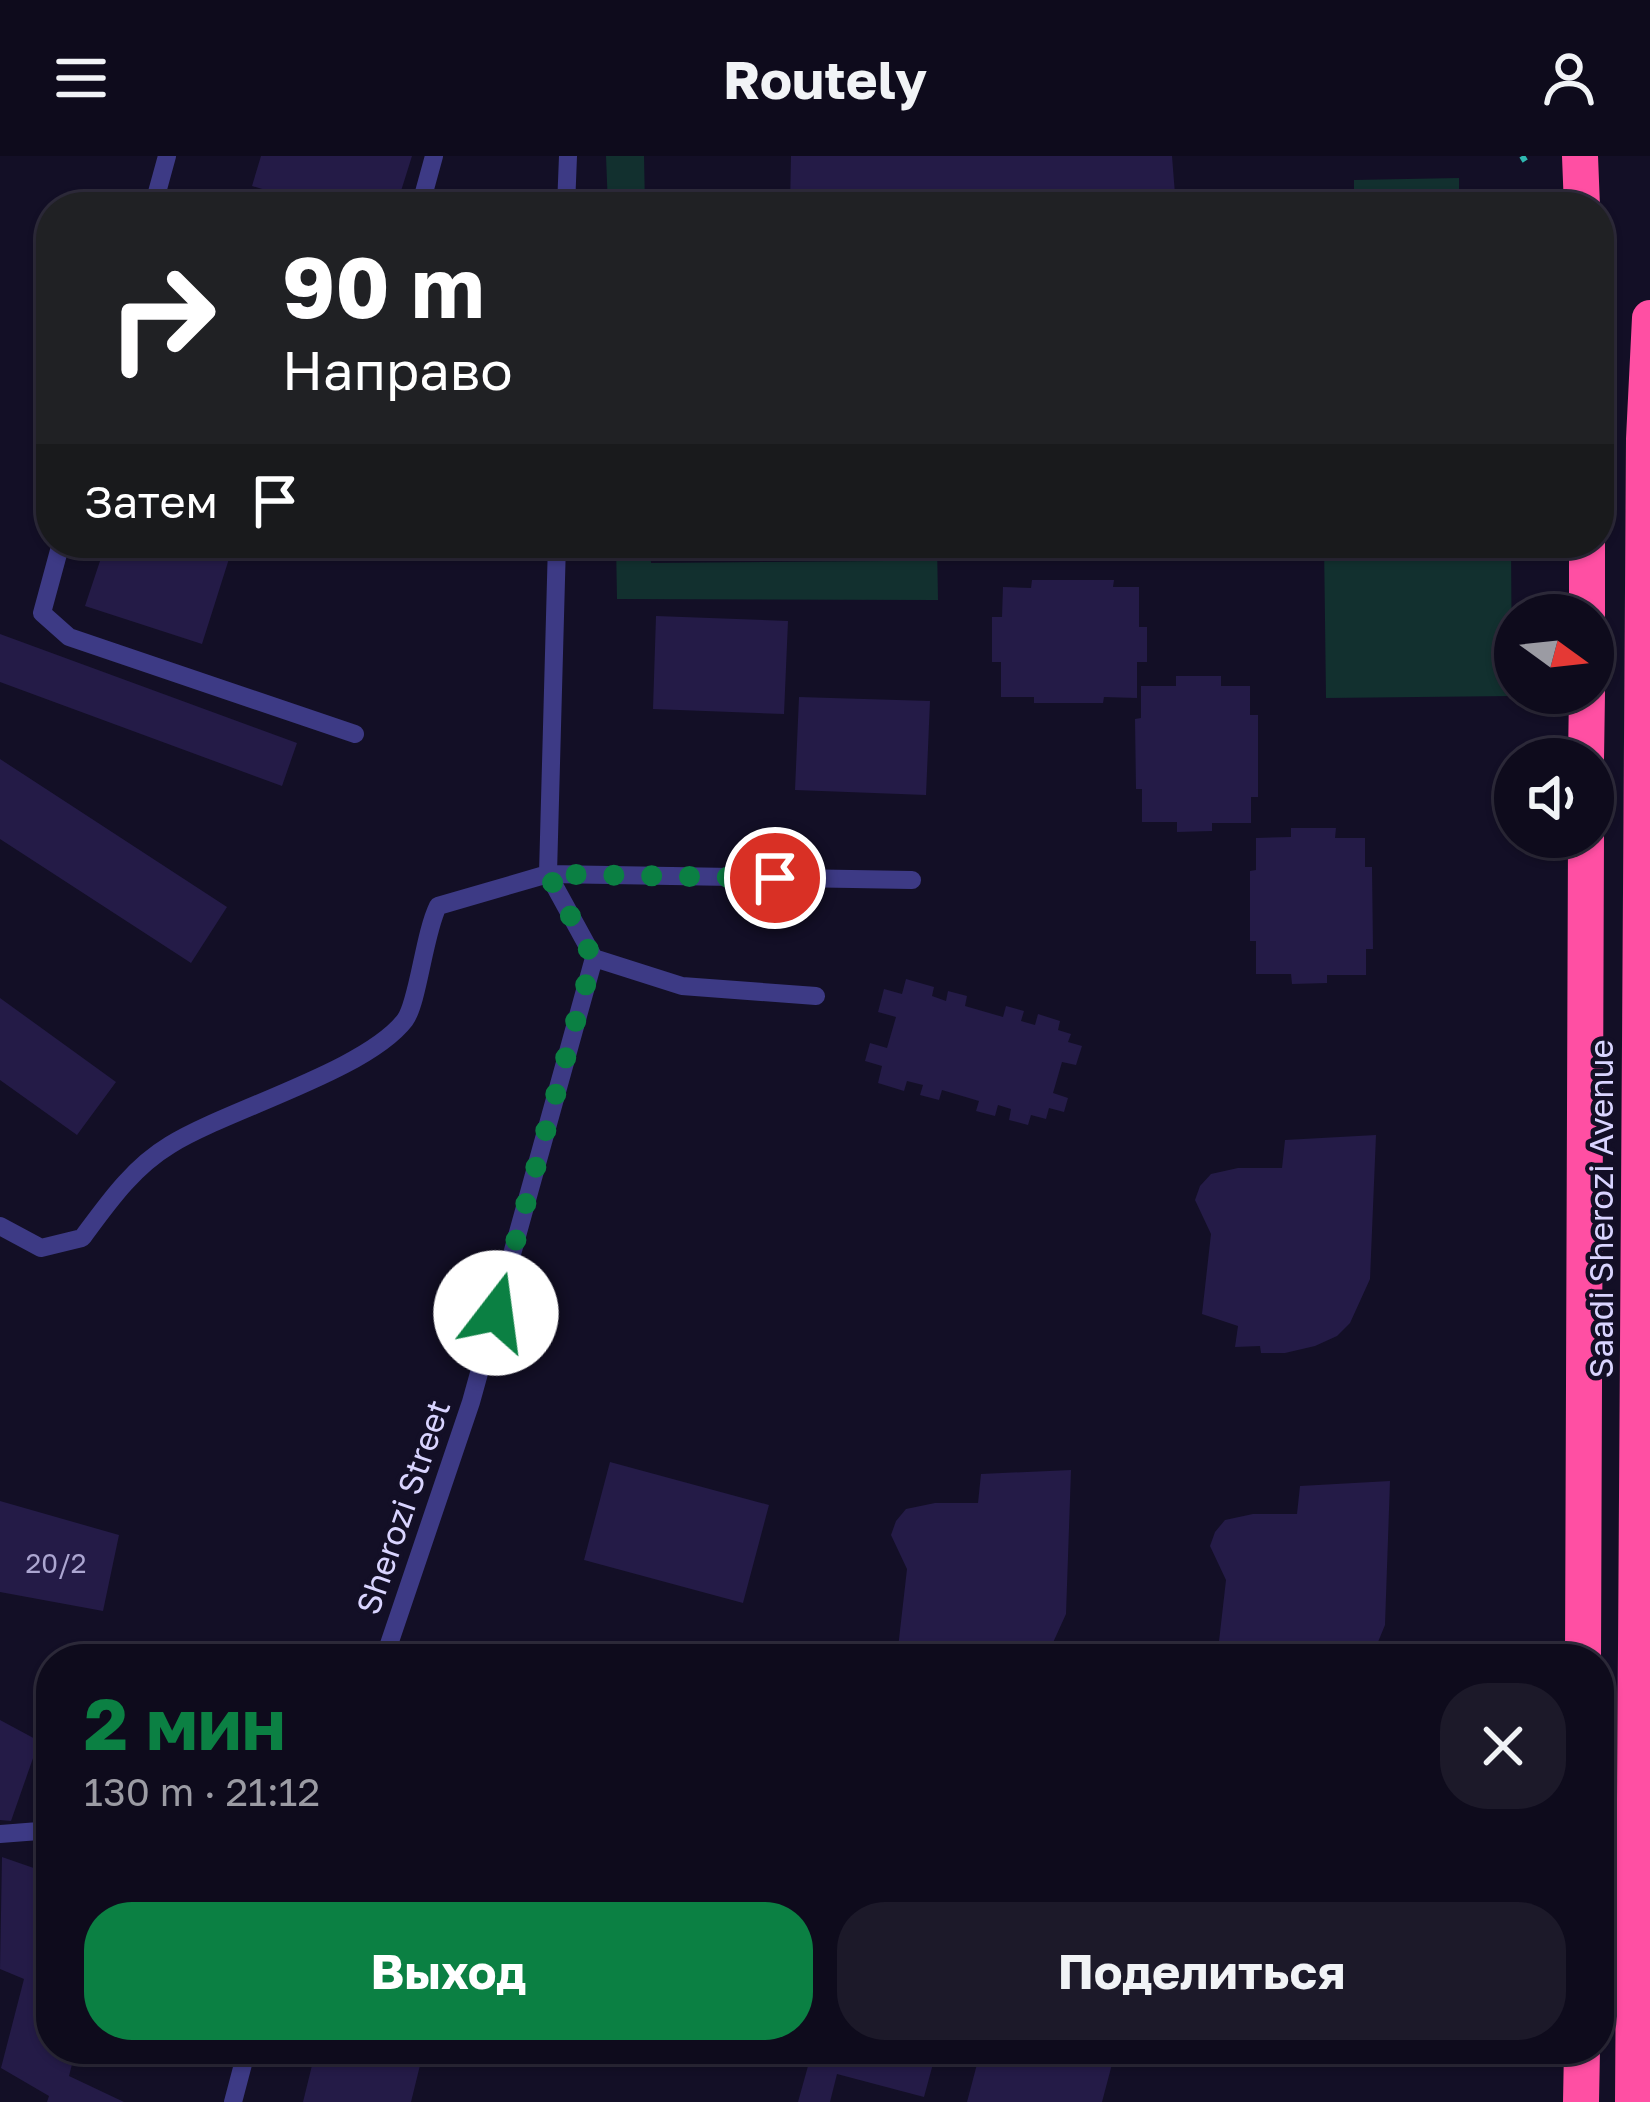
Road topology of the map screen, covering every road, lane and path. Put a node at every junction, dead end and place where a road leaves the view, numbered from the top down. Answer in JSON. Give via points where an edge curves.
{"nodes":[{"id":1,"x":167,"y":156,"type":"edge"},
{"id":2,"x":434,"y":156,"type":"edge"},
{"id":3,"x":568,"y":156,"type":"edge"},
{"id":4,"x":1580,"y":156,"type":"edge"},
{"id":5,"x":157,"y":192,"type":"edge"},
{"id":6,"x":424,"y":192,"type":"edge"},
{"id":7,"x":567,"y":192,"type":"edge"},
{"id":8,"x":1581,"y":192,"type":"edge"},
{"id":9,"x":1650,"y":317,"type":"edge"},
{"id":10,"x":57,"y":558,"type":"edge"},
{"id":11,"x":557,"y":558,"type":"edge"},
{"id":12,"x":1587,"y":558,"type":"edge"},
{"id":13,"x":1587,"y":594,"type":"edge"},
{"id":14,"x":355,"y":734,"type":"dead end"},
{"id":15,"x":1586,"y":858,"type":"edge"},
{"id":16,"x":548,"y":874,"type":"junction"},
{"id":17,"x":912,"y":880,"type":"dead end"},
{"id":18,"x":593,"y":958,"type":"junction"},
{"id":19,"x":816,"y":996,"type":"dead end"},
{"id":20,"x":0,"y":1226,"type":"edge"},
{"id":21,"x":389,"y":1644,"type":"edge"},
{"id":22,"x":1583,"y":1644,"type":"edge"},
{"id":23,"x":36,"y":1832,"type":"edge"},
{"id":24,"x":0,"y":1834,"type":"edge"},
{"id":25,"x":1643,"y":1932,"type":"edge"},
{"id":26,"x":243,"y":2064,"type":"edge"},
{"id":27,"x":1582,"y":2064,"type":"edge"},
{"id":28,"x":232,"y":2102,"type":"edge"},
{"id":29,"x":1581,"y":2102,"type":"edge"},
{"id":30,"x":1633,"y":2102,"type":"edge"}],
"edges":[{"from":1,"to":5,"type":"lane"},
{"from":2,"to":6,"type":"lane"},
{"from":3,"to":7,"type":"lane"},
{"from":4,"to":8,"type":"highway"},
{"from":9,"to":25,"type":"highway","name":"Saadi Sherozi Avenue"},
{"from":10,"to":14,"type":"lane","via":[[42,613],[69,637]]},
{"from":11,"to":16,"type":"lane"},
{"from":12,"to":13,"type":"highway"},
{"from":15,"to":22,"type":"highway","name":"Saadi Sherozi Avenue"},
{"from":16,"to":17,"type":"lane"},
{"from":16,"to":18,"type":"lane"},
{"from":16,"to":20,"type":"lane","via":[[438,906],[407,1018],[367,1051],[170,1145],[124,1181],[82,1238],[40,1248]]},
{"from":18,"to":19,"type":"lane","via":[[682,986]]},
{"from":18,"to":21,"type":"lane","name":"Sherozi Street","via":[[471,1402]]},
{"from":23,"to":24,"type":"lane"},
{"from":25,"to":30,"type":"highway","name":"Saadi Sherozi Avenue"},
{"from":26,"to":28,"type":"lane"},
{"from":27,"to":29,"type":"highway"}]}
